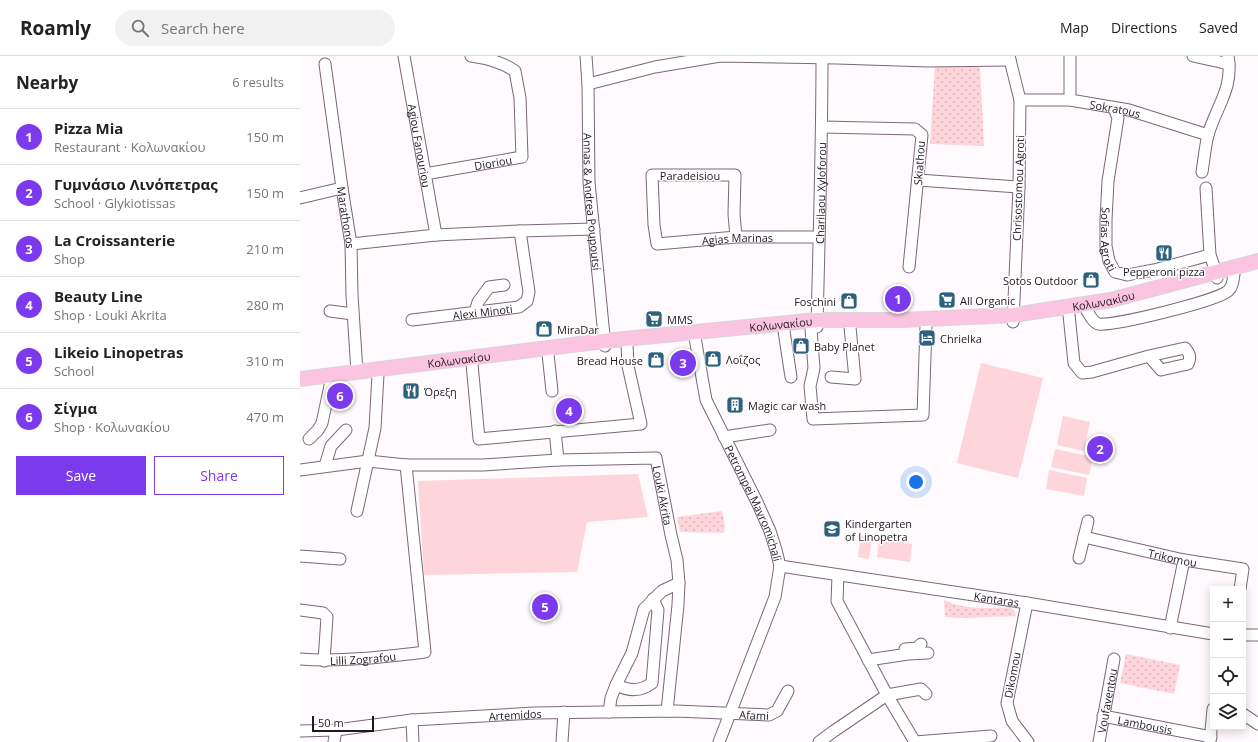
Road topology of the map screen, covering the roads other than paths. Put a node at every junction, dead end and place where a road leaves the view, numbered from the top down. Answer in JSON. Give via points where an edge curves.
{"nodes":[{"id":1,"x":404,"y":56,"type":"edge"},
{"id":2,"x":471,"y":56,"type":"edge"},
{"id":3,"x":586,"y":56,"type":"edge"},
{"id":4,"x":720,"y":56,"type":"edge"},
{"id":5,"x":1070,"y":56,"type":"edge"},
{"id":6,"x":1193,"y":56,"type":"edge"},
{"id":7,"x":822,"y":58,"type":"junction"},
{"id":8,"x":1009,"y":58,"type":"edge"},
{"id":9,"x":928,"y":59,"type":"edge"},
{"id":10,"x":1229,"y":60,"type":"edge"},
{"id":11,"x":654,"y":61,"type":"edge"},
{"id":12,"x":325,"y":64,"type":"dead end"},
{"id":13,"x":588,"y":84,"type":"junction"},
{"id":14,"x":1020,"y":100,"type":"junction"},
{"id":15,"x":1070,"y":100,"type":"junction"},
{"id":16,"x":1114,"y":108,"type":"junction"},
{"id":17,"x":822,"y":127,"type":"junction"},
{"id":18,"x":1208,"y":135,"type":"junction"},
{"id":19,"x":1202,"y":172,"type":"dead end"},
{"id":20,"x":425,"y":174,"type":"junction"},
{"id":21,"x":918,"y":180,"type":"junction"},
{"id":22,"x":1019,"y":187,"type":"junction"},
{"id":23,"x":342,"y":188,"type":"junction"},
{"id":24,"x":1206,"y":188,"type":"dead end"},
{"id":25,"x":300,"y":198,"type":"edge"},
{"id":26,"x":594,"y":229,"type":"junction"},
{"id":27,"x":520,"y":231,"type":"junction"},
{"id":28,"x":436,"y":235,"type":"junction"},
{"id":29,"x":736,"y":237,"type":"junction"},
{"id":30,"x":818,"y":237,"type":"junction"},
{"id":31,"x":351,"y":244,"type":"junction"},
{"id":32,"x":657,"y":244,"type":"joint"},
{"id":33,"x":1210,"y":255,"type":"junction"},
{"id":34,"x":1258,"y":260,"type":"edge"},
{"id":35,"x":909,"y":268,"type":"dead end"},
{"id":36,"x":1249,"y":271,"type":"edge"},
{"id":37,"x":1217,"y":275,"type":"junction"},
{"id":38,"x":504,"y":285,"type":"dead end"},
{"id":39,"x":330,"y":311,"type":"dead end"},
{"id":40,"x":1087,"y":311,"type":"junction"},
{"id":41,"x":475,"y":312,"type":"junction"},
{"id":42,"x":353,"y":314,"type":"junction"},
{"id":43,"x":1069,"y":315,"type":"junction"},
{"id":44,"x":1013,"y":318,"type":"junction"},
{"id":45,"x":412,"y":320,"type":"dead end"},
{"id":46,"x":815,"y":326,"type":"junction"},
{"id":47,"x":926,"y":326,"type":"junction"},
{"id":48,"x":850,"y":327,"type":"junction"},
{"id":49,"x":784,"y":331,"type":"junction"},
{"id":50,"x":695,"y":335,"type":"junction"},
{"id":51,"x":605,"y":344,"type":"junction"},
{"id":52,"x":627,"y":344,"type":"junction"},
{"id":53,"x":548,"y":354,"type":"junction"},
{"id":54,"x":1149,"y":356,"type":"dead end"},
{"id":55,"x":472,"y":364,"type":"junction"},
{"id":56,"x":357,"y":372,"type":"junction"},
{"id":57,"x":378,"y":376,"type":"junction"},
{"id":58,"x":791,"y":377,"type":"dead end"},
{"id":59,"x":831,"y":377,"type":"dead end"},
{"id":60,"x":300,"y":380,"type":"edge"},
{"id":61,"x":331,"y":381,"type":"junction"},
{"id":62,"x":300,"y":385,"type":"edge"},
{"id":63,"x":552,"y":391,"type":"dead end"},
{"id":64,"x":346,"y":430,"type":"dead end"},
{"id":65,"x":770,"y":430,"type":"dead end"},
{"id":66,"x":555,"y":431,"type":"junction"},
{"id":67,"x":724,"y":437,"type":"junction"},
{"id":68,"x":309,"y":439,"type":"dead end"},
{"id":69,"x":558,"y":460,"type":"junction"},
{"id":70,"x":368,"y":461,"type":"junction"},
{"id":71,"x":406,"y":465,"type":"junction"},
{"id":72,"x":326,"y":466,"type":"junction"},
{"id":73,"x":300,"y":470,"type":"edge"},
{"id":74,"x":357,"y":511,"type":"dead end"},
{"id":75,"x":1088,"y":521,"type":"dead end"},
{"id":76,"x":1084,"y":537,"type":"junction"},
{"id":77,"x":300,"y":556,"type":"edge"},
{"id":78,"x":1079,"y":558,"type":"dead end"},
{"id":79,"x":340,"y":559,"type":"dead end"},
{"id":80,"x":1184,"y":560,"type":"junction"},
{"id":81,"x":780,"y":566,"type":"junction"},
{"id":82,"x":838,"y":576,"type":"junction"},
{"id":83,"x":679,"y":583,"type":"junction"},
{"id":84,"x":1240,"y":586,"type":"edge"},
{"id":85,"x":653,"y":599,"type":"junction"},
{"id":86,"x":1027,"y":603,"type":"junction"},
{"id":87,"x":300,"y":610,"type":"edge"},
{"id":88,"x":1170,"y":628,"type":"junction"},
{"id":89,"x":1210,"y":634,"type":"edge"},
{"id":90,"x":1246,"y":635,"type":"edge"},
{"id":91,"x":1258,"y":635,"type":"edge"},
{"id":92,"x":925,"y":648,"type":"dead end"},
{"id":93,"x":866,"y":657,"type":"junction"},
{"id":94,"x":300,"y":659,"type":"edge"},
{"id":95,"x":1114,"y":659,"type":"dead end"},
{"id":96,"x":324,"y":661,"type":"junction"},
{"id":97,"x":616,"y":685,"type":"junction"},
{"id":98,"x":788,"y":691,"type":"dead end"},
{"id":99,"x":926,"y":694,"type":"dead end"},
{"id":100,"x":887,"y":695,"type":"junction"},
{"id":101,"x":667,"y":711,"type":"junction"},
{"id":102,"x":564,"y":712,"type":"junction"},
{"id":103,"x":610,"y":712,"type":"junction"},
{"id":104,"x":731,"y":713,"type":"junction"},
{"id":105,"x":1103,"y":716,"type":"junction"},
{"id":106,"x":1246,"y":716,"type":"edge"},
{"id":107,"x":412,"y":720,"type":"junction"},
{"id":108,"x":1258,"y":724,"type":"edge"},
{"id":109,"x":336,"y":730,"type":"junction"},
{"id":110,"x":300,"y":731,"type":"edge"},
{"id":111,"x":991,"y":736,"type":"dead end"},
{"id":112,"x":1211,"y":739,"type":"edge"},
{"id":113,"x":334,"y":742,"type":"edge"},
{"id":114,"x":413,"y":742,"type":"edge"},
{"id":115,"x":562,"y":742,"type":"edge"},
{"id":116,"x":719,"y":742,"type":"edge"},
{"id":117,"x":819,"y":742,"type":"edge"},
{"id":118,"x":915,"y":742,"type":"edge"},
{"id":119,"x":1028,"y":742,"type":"edge"},
{"id":120,"x":1099,"y":742,"type":"edge"}],
"edges":[{"from":1,"to":20,"type":"street","name":"Agiou Fanouriou"},
{"from":2,"to":20,"type":"street","name":"Dioriou","via":[[497,62],[515,71],[520,98],[522,157]]},
{"from":3,"to":13,"type":"street","name":"Annas & Andrea Poupoutsi"},
{"from":4,"to":7,"type":"street"},
{"from":4,"to":11,"type":"street"},
{"from":5,"to":15,"type":"street"},
{"from":6,"to":10,"type":"street"},
{"from":7,"to":9,"type":"street"},
{"from":7,"to":17,"type":"street","name":"Charilaou Xyloforou"},
{"from":8,"to":9,"type":"street"},
{"from":8,"to":14,"type":"street","name":"Chrisostomou Agroti"},
{"from":10,"to":18,"type":"street","via":[[1226,94]]},
{"from":11,"to":13,"type":"street"},
{"from":12,"to":23,"type":"street","name":"Marathonos"},
{"from":13,"to":26,"type":"street","name":"Annas & Andrea Poupoutsi","via":[[589,182]]},
{"from":14,"to":15,"type":"street","name":"Sokratous"},
{"from":14,"to":22,"type":"street","name":"Chrisostomou Agroti"},
{"from":15,"to":16,"type":"street","name":"Sokratous"},
{"from":16,"to":18,"type":"street","name":"Sokratous","via":[[1148,115]]},
{"from":16,"to":33,"type":"street","name":"Sofias Agroti","via":[[1118,118],[1108,181],[1106,246],[1109,261],[1115,272],[1127,275]]},
{"from":17,"to":21,"type":"street","name":"Skiathou","via":[[915,129],[922,135]]},
{"from":17,"to":30,"type":"street","name":"Charilaou Xyloforou"},
{"from":18,"to":19,"type":"street"},
{"from":20,"to":28,"type":"street","name":"Agiou Fanouriou"},
{"from":21,"to":22,"type":"street"},
{"from":21,"to":35,"type":"street","name":"Skiathou"},
{"from":22,"to":44,"type":"street","name":"Chrisostomou Agroti"},
{"from":23,"to":25,"type":"street"},
{"from":23,"to":31,"type":"street","name":"Marathonos"},
{"from":24,"to":33,"type":"street"},
{"from":26,"to":27,"type":"street"},
{"from":26,"to":51,"type":"street","name":"Annas & Andrea Poupoutsi"},
{"from":27,"to":28,"type":"street"},
{"from":27,"to":41,"type":"street","name":"Alexi Minoti","via":[[529,292],[526,301],[519,307]]},
{"from":28,"to":31,"type":"street"},
{"from":29,"to":30,"type":"street","name":"Agias Marinas"},
{"from":29,"to":32,"type":"street","name":"Agias Marinas"},
{"from":29,"to":32,"type":"street","name":"Paradeisiou","via":[[735,175],[652,175]]},
{"from":30,"to":46,"type":"street","name":"Charilaou Xyloforou"},
{"from":31,"to":42,"type":"street","name":"Marathonos"},
{"from":33,"to":37,"type":"street"},
{"from":34,"to":37,"type":"main road","name":"Κολωνακίου"},
{"from":36,"to":37,"type":"main road","name":"Κολωνακίου"},
{"from":36,"to":40,"type":"street","via":[[1222,295],[1132,320],[1100,324],[1094,322]]},
{"from":37,"to":40,"type":"main road","name":"Κολωνακίου"},
{"from":37,"to":44,"type":"main road","name":"Κολωνακίου","via":[[1111,300]]},
{"from":38,"to":41,"type":"street","via":[[490,287],[478,302]]},
{"from":39,"to":42,"type":"street"},
{"from":40,"to":43,"type":"main road","name":"Κολωνακίου"},
{"from":41,"to":45,"type":"street","name":"Alexi Minoti"},
{"from":42,"to":56,"type":"street","name":"Marathonos"},
{"from":43,"to":44,"type":"main road","name":"Κολωνακίου"},
{"from":43,"to":54,"type":"street","via":[[1074,364],[1082,373]]},
{"from":44,"to":46,"type":"main road","name":"Κολωνακίου","via":[[902,320]]},
{"from":44,"to":47,"type":"main road","name":"Κολωνακίου"},
{"from":46,"to":47,"type":"street","name":"Charilaou Xyloforou","via":[[814,368],[810,386],[813,419],[922,415]]},
{"from":46,"to":48,"type":"main road","name":"Κολωνακίου"},
{"from":46,"to":49,"type":"main road","name":"Κολωνακίου"},
{"from":46,"to":50,"type":"main road","name":"Κολωνακίου"},
{"from":47,"to":48,"type":"main road","name":"Κολωνακίου"},
{"from":48,"to":59,"type":"street","via":[[855,379]]},
{"from":49,"to":50,"type":"main road","name":"Κολωνακίου"},
{"from":49,"to":58,"type":"street"},
{"from":50,"to":51,"type":"main road","name":"Κολωνακίου"},
{"from":50,"to":52,"type":"main road","name":"Κολωνακίου"},
{"from":50,"to":67,"type":"street","name":"Petrompei Mavromichali","via":[[706,400]]},
{"from":51,"to":52,"type":"main road","name":"Κολωνακίου"},
{"from":51,"to":53,"type":"main road","name":"Κολωνακίου"},
{"from":51,"to":56,"type":"main road","name":"Κολωνακίου"},
{"from":52,"to":66,"type":"street","via":[[628,366],[641,424]]},
{"from":53,"to":55,"type":"main road","name":"Κολωνακίου"},
{"from":53,"to":63,"type":"street"},
{"from":55,"to":57,"type":"main road","name":"Κολωνακίου"},
{"from":55,"to":66,"type":"street","via":[[479,439]]},
{"from":56,"to":60,"type":"main road","name":"Κολωνακίου"},
{"from":57,"to":61,"type":"main road","name":"Κολωνακίου"},
{"from":57,"to":70,"type":"street","via":[[375,428]]},
{"from":61,"to":62,"type":"main road","name":"Κολωνακίου"},
{"from":61,"to":68,"type":"street","via":[[322,423]]},
{"from":64,"to":72,"type":"street","via":[[332,446]]},
{"from":65,"to":67,"type":"street"},
{"from":66,"to":69,"type":"street"},
{"from":67,"to":81,"type":"street","name":"Petrompei Mavromichali","via":[[771,534]]},
{"from":69,"to":71,"type":"street","name":"Louki Akrita","via":[[483,465]]},
{"from":69,"to":83,"type":"street","name":"Louki Akrita","via":[[656,458],[677,560]]},
{"from":70,"to":71,"type":"street","name":"Louki Akrita"},
{"from":70,"to":72,"type":"street","name":"Louki Akrita"},
{"from":70,"to":74,"type":"street"},
{"from":71,"to":96,"type":"street","name":"Lilli Zografou","via":[[425,652]]},
{"from":72,"to":73,"type":"street","name":"Louki Akrita"},
{"from":75,"to":76,"type":"street"},
{"from":76,"to":78,"type":"street"},
{"from":76,"to":80,"type":"street","name":"Trikomou"},
{"from":77,"to":79,"type":"street"},
{"from":80,"to":84,"type":"street","name":"Trikomou","via":[[1243,569]]},
{"from":80,"to":88,"type":"street"},
{"from":81,"to":82,"type":"street","name":"Kantaras"},
{"from":81,"to":104,"type":"street","name":"Petrompei Mavromichali","via":[[775,597]]},
{"from":82,"to":86,"type":"street","name":"Kantaras"},
{"from":82,"to":93,"type":"street","via":[[837,601]]},
{"from":83,"to":85,"type":"street","via":[[662,591]]},
{"from":83,"to":101,"type":"street","name":"Louki Akrita"},
{"from":85,"to":97,"type":"street","via":[[644,609],[632,653]]},
{"from":85,"to":97,"type":"street","via":[[658,610],[652,683],[637,691]]},
{"from":86,"to":88,"type":"street","name":"Kantaras"},
{"from":86,"to":119,"type":"street","name":"Dikomou","via":[[1007,703],[1012,721]]},
{"from":87,"to":96,"type":"street","via":[[327,616]]},
{"from":88,"to":89,"type":"street","name":"Kantaras"},
{"from":90,"to":91,"type":"street"},
{"from":92,"to":93,"type":"street"},
{"from":93,"to":100,"type":"street"},
{"from":94,"to":96,"type":"street","name":"Lilli Zografou"},
{"from":95,"to":105,"type":"street","name":"Voufaventou"},
{"from":97,"to":103,"type":"street","via":[[611,698]]},
{"from":98,"to":104,"type":"street","name":"Afami","via":[[777,711],[769,715]]},
{"from":99,"to":100,"type":"street","via":[[921,689]]},
{"from":100,"to":117,"type":"street"},
{"from":100,"to":118,"type":"street"},
{"from":101,"to":103,"type":"street","name":"Artemidos"},
{"from":101,"to":104,"type":"street","name":"Artemidos"},
{"from":102,"to":103,"type":"street","name":"Artemidos"},
{"from":102,"to":107,"type":"street","name":"Artemidos"},
{"from":102,"to":115,"type":"street"},
{"from":104,"to":116,"type":"street","name":"Petrompei Mavromichali"},
{"from":105,"to":112,"type":"street","name":"Lambousis"},
{"from":105,"to":120,"type":"street","name":"Voufaventou"},
{"from":106,"to":108,"type":"street"},
{"from":107,"to":109,"type":"street","name":"Artemidos"},
{"from":107,"to":114,"type":"street"},
{"from":109,"to":110,"type":"street","name":"Artemidos"},
{"from":109,"to":113,"type":"street"},
{"from":111,"to":118,"type":"street"}]}
